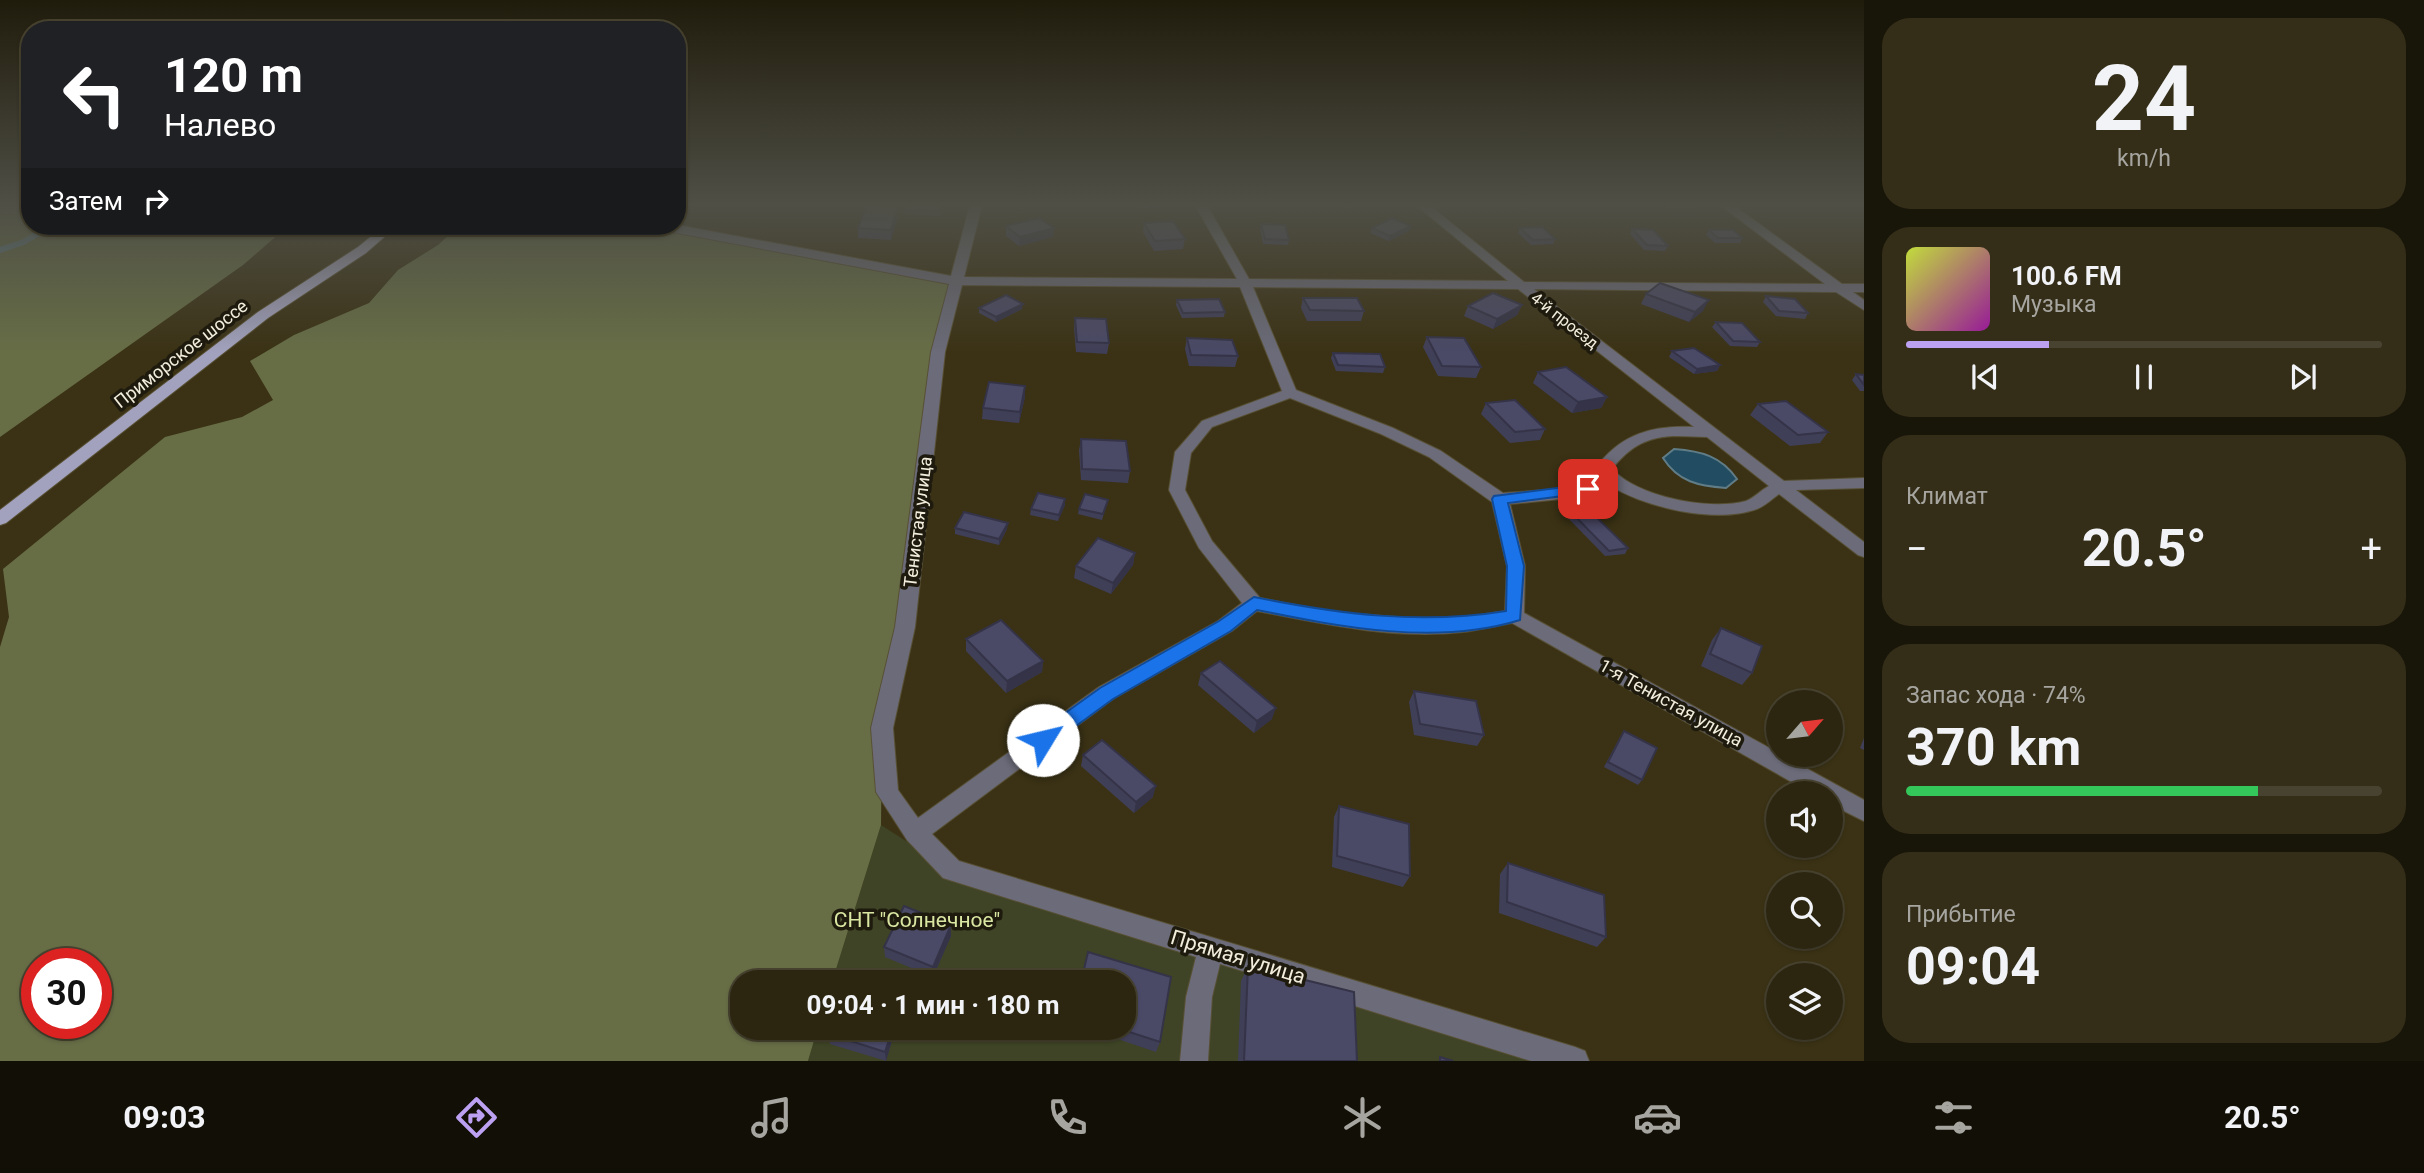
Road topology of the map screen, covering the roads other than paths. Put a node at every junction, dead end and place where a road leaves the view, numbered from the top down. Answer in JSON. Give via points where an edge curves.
{"nodes":[{"id":1,"x":355,"y":255,"type":"edge"},
{"id":2,"x":814,"y":255,"type":"edge"},
{"id":3,"x":963,"y":255,"type":"edge"},
{"id":4,"x":1229,"y":255,"type":"edge"},
{"id":5,"x":1482,"y":255,"type":"edge"},
{"id":6,"x":1795,"y":255,"type":"edge"},
{"id":7,"x":956,"y":281,"type":"junction"},
{"id":8,"x":1244,"y":281,"type":"junction"},
{"id":9,"x":1519,"y":285,"type":"junction"},
{"id":10,"x":1841,"y":287,"type":"junction"},
{"id":11,"x":1864,"y":288,"type":"edge"},
{"id":12,"x":1864,"y":306,"type":"edge"},
{"id":13,"x":1290,"y":393,"type":"junction"},
{"id":14,"x":1712,"y":433,"type":"junction"},
{"id":15,"x":1609,"y":480,"type":"junction"},
{"id":16,"x":1864,"y":484,"type":"edge"},
{"id":17,"x":1780,"y":486,"type":"junction"},
{"id":18,"x":1500,"y":499,"type":"junction"},
{"id":19,"x":0,"y":519,"type":"edge"},
{"id":20,"x":1864,"y":551,"type":"edge"},
{"id":21,"x":1254,"y":604,"type":"junction"},
{"id":22,"x":1514,"y":616,"type":"junction"},
{"id":23,"x":1864,"y":811,"type":"edge"},
{"id":24,"x":915,"y":832,"type":"junction"},
{"id":25,"x":1211,"y":948,"type":"junction"},
{"id":26,"x":1558,"y":1058,"type":"edge"},
{"id":27,"x":1194,"y":1061,"type":"edge"}],
"edges":[{"from":1,"to":19,"type":"main road","name":"Приморское шоссе","via":[[263,315]]},
{"from":2,"to":7,"type":"street"},
{"from":3,"to":7,"type":"street","name":"Тенистая улица"},
{"from":4,"to":8,"type":"street"},
{"from":5,"to":9,"type":"street","name":"4-й проезд"},
{"from":6,"to":10,"type":"street"},
{"from":7,"to":8,"type":"street"},
{"from":7,"to":24,"type":"street","name":"Тенистая улица","via":[[938,352],[905,627],[882,729],[887,792]]},
{"from":8,"to":9,"type":"street"},
{"from":8,"to":13,"type":"street"},
{"from":9,"to":10,"type":"street"},
{"from":9,"to":14,"type":"street","name":"4-й проезд"},
{"from":10,"to":11,"type":"street"},
{"from":10,"to":12,"type":"street"},
{"from":13,"to":18,"type":"street","via":[[1435,454]]},
{"from":13,"to":21,"type":"street","via":[[1207,424],[1183,452],[1177,490],[1205,544]]},
{"from":14,"to":15,"type":"street","via":[[1658,431],[1637,437],[1619,447],[1603,470]]},
{"from":14,"to":17,"type":"street","name":"4-й проезд"},
{"from":15,"to":17,"type":"street","via":[[1683,506],[1728,508],[1750,506]]},
{"from":15,"to":18,"type":"street","via":[[1561,494]]},
{"from":16,"to":17,"type":"street"},
{"from":17,"to":20,"type":"street"},
{"from":18,"to":22,"type":"street","via":[[1516,566]]},
{"from":21,"to":22,"type":"street","via":[[1331,619],[1410,625],[1461,625]]},
{"from":21,"to":24,"type":"street","via":[[1225,626],[1106,693]]},
{"from":22,"to":23,"type":"street","name":"1-я Тенистая улица"},
{"from":24,"to":25,"type":"street","name":"Прямая улица","via":[[951,870]]},
{"from":25,"to":26,"type":"street","name":"Прямая улица"},
{"from":25,"to":27,"type":"street","via":[[1199,997]]}]}
